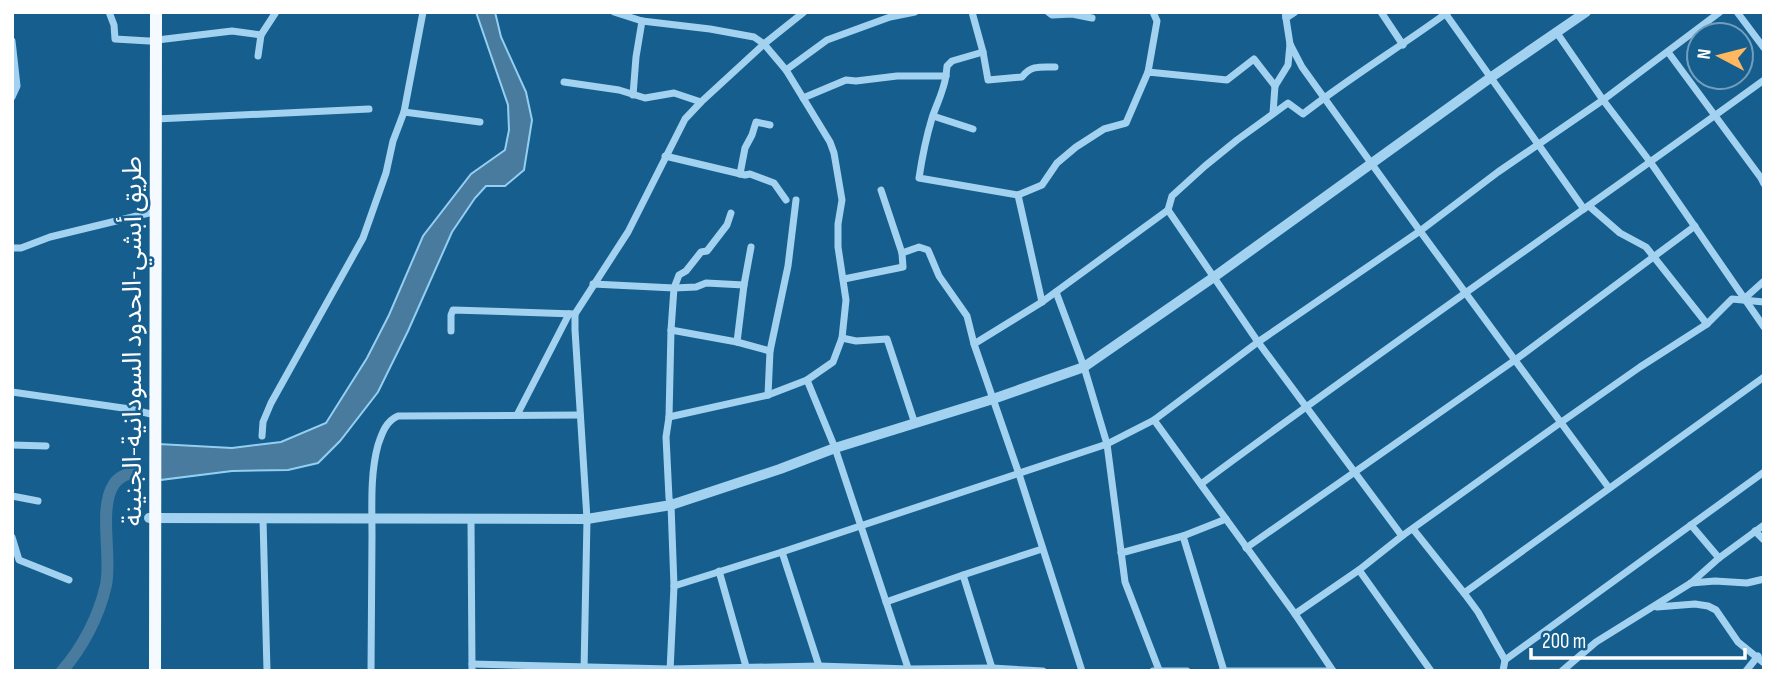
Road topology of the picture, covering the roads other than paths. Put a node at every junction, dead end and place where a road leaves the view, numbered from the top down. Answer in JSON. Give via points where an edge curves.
{"nodes":[{"id":1,"x":110,"y":12,"type":"edge"},
{"id":2,"x":149,"y":12,"type":"edge"},
{"id":3,"x":156,"y":12,"type":"edge"},
{"id":4,"x":276,"y":12,"type":"edge"},
{"id":5,"x":423,"y":12,"type":"edge"},
{"id":6,"x":614,"y":12,"type":"edge"},
{"id":7,"x":915,"y":12,"type":"edge"},
{"id":8,"x":972,"y":12,"type":"edge"},
{"id":9,"x":1048,"y":12,"type":"edge"},
{"id":10,"x":1153,"y":12,"type":"edge"},
{"id":11,"x":1295,"y":12,"type":"edge"},
{"id":12,"x":1381,"y":12,"type":"edge"},
{"id":13,"x":1586,"y":12,"type":"edge"},
{"id":14,"x":1720,"y":12,"type":"edge"},
{"id":15,"x":1737,"y":12,"type":"edge"},
{"id":16,"x":1446,"y":13,"type":"edge"},
{"id":17,"x":799,"y":14,"type":"edge"},
{"id":18,"x":1285,"y":15,"type":"edge"},
{"id":19,"x":1092,"y":18,"type":"dead end"},
{"id":20,"x":642,"y":21,"type":"junction"},
{"id":21,"x":1557,"y":33,"type":"junction"},
{"id":22,"x":261,"y":35,"type":"junction"},
{"id":23,"x":153,"y":40,"type":"junction"},
{"id":24,"x":12,"y":41,"type":"edge"},
{"id":25,"x":764,"y":44,"type":"junction"},
{"id":26,"x":1290,"y":44,"type":"junction"},
{"id":27,"x":1403,"y":45,"type":"junction"},
{"id":28,"x":1764,"y":48,"type":"edge"},
{"id":29,"x":983,"y":52,"type":"junction"},
{"id":30,"x":1668,"y":52,"type":"junction"},
{"id":31,"x":258,"y":56,"type":"dead end"},
{"id":32,"x":1055,"y":67,"type":"dead end"},
{"id":33,"x":786,"y":70,"type":"junction"},
{"id":34,"x":1148,"y":72,"type":"junction"},
{"id":35,"x":946,"y":76,"type":"junction"},
{"id":36,"x":1490,"y":78,"type":"junction"},
{"id":37,"x":1764,"y":80,"type":"edge"},
{"id":38,"x":564,"y":82,"type":"dead end"},
{"id":39,"x":1275,"y":86,"type":"junction"},
{"id":40,"x":634,"y":95,"type":"junction"},
{"id":41,"x":12,"y":97,"type":"edge"},
{"id":42,"x":1325,"y":97,"type":"junction"},
{"id":43,"x":803,"y":98,"type":"junction"},
{"id":44,"x":1603,"y":100,"type":"junction"},
{"id":45,"x":701,"y":102,"type":"junction"},
{"id":46,"x":369,"y":109,"type":"dead end"},
{"id":47,"x":404,"y":112,"type":"junction"},
{"id":48,"x":1273,"y":113,"type":"junction"},
{"id":49,"x":933,"y":116,"type":"junction"},
{"id":50,"x":1714,"y":116,"type":"junction"},
{"id":51,"x":156,"y":119,"type":"junction"},
{"id":52,"x":480,"y":122,"type":"dead end"},
{"id":53,"x":770,"y":125,"type":"dead end"},
{"id":54,"x":973,"y":129,"type":"dead end"},
{"id":55,"x":1539,"y":145,"type":"junction"},
{"id":56,"x":665,"y":156,"type":"junction"},
{"id":57,"x":1371,"y":163,"type":"junction"},
{"id":58,"x":1651,"y":163,"type":"junction"},
{"id":59,"x":740,"y":174,"type":"junction"},
{"id":60,"x":1764,"y":184,"type":"edge"},
{"id":61,"x":881,"y":190,"type":"dead end"},
{"id":62,"x":1018,"y":195,"type":"junction"},
{"id":63,"x":786,"y":200,"type":"dead end"},
{"id":64,"x":796,"y":200,"type":"dead end"},
{"id":65,"x":1586,"y":208,"type":"junction"},
{"id":66,"x":1168,"y":210,"type":"junction"},
{"id":67,"x":731,"y":213,"type":"dead end"},
{"id":68,"x":149,"y":214,"type":"junction"},
{"id":69,"x":1695,"y":226,"type":"junction"},
{"id":70,"x":1420,"y":231,"type":"junction"},
{"id":71,"x":751,"y":247,"type":"dead end"},
{"id":72,"x":17,"y":248,"type":"edge"},
{"id":73,"x":902,"y":253,"type":"junction"},
{"id":74,"x":12,"y":257,"type":"edge"},
{"id":75,"x":1655,"y":257,"type":"junction"},
{"id":76,"x":1213,"y":277,"type":"junction"},
{"id":77,"x":844,"y":279,"type":"junction"},
{"id":78,"x":1764,"y":281,"type":"edge"},
{"id":79,"x":593,"y":284,"type":"junction"},
{"id":80,"x":744,"y":285,"type":"junction"},
{"id":81,"x":674,"y":288,"type":"junction"},
{"id":82,"x":1056,"y":292,"type":"junction"},
{"id":83,"x":1466,"y":293,"type":"junction"},
{"id":84,"x":1744,"y":299,"type":"junction"},
{"id":85,"x":1042,"y":302,"type":"junction"},
{"id":86,"x":1764,"y":302,"type":"edge"},
{"id":87,"x":572,"y":314,"type":"junction"},
{"id":88,"x":1707,"y":324,"type":"junction"},
{"id":89,"x":1764,"y":327,"type":"edge"},
{"id":90,"x":671,"y":330,"type":"junction"},
{"id":91,"x":451,"y":331,"type":"dead end"},
{"id":92,"x":842,"y":338,"type":"junction"},
{"id":93,"x":737,"y":342,"type":"junction"},
{"id":94,"x":1258,"y":342,"type":"junction"},
{"id":95,"x":974,"y":344,"type":"junction"},
{"id":96,"x":770,"y":351,"type":"junction"},
{"id":97,"x":152,"y":358,"type":"junction"},
{"id":98,"x":1516,"y":360,"type":"junction"},
{"id":99,"x":1084,"y":366,"type":"junction"},
{"id":100,"x":1764,"y":377,"type":"edge"},
{"id":101,"x":807,"y":380,"type":"junction"},
{"id":102,"x":12,"y":392,"type":"edge"},
{"id":103,"x":768,"y":395,"type":"junction"},
{"id":104,"x":993,"y":399,"type":"junction"},
{"id":105,"x":1305,"y":406,"type":"junction"},
{"id":106,"x":151,"y":415,"type":"junction"},
{"id":107,"x":517,"y":415,"type":"junction"},
{"id":108,"x":580,"y":415,"type":"junction"},
{"id":109,"x":669,"y":417,"type":"junction"},
{"id":110,"x":1154,"y":420,"type":"junction"},
{"id":111,"x":1560,"y":423,"type":"junction"},
{"id":112,"x":915,"y":424,"type":"junction"},
{"id":113,"x":262,"y":436,"type":"dead end"},
{"id":114,"x":1107,"y":444,"type":"junction"},
{"id":115,"x":12,"y":445,"type":"edge"},
{"id":116,"x":46,"y":446,"type":"dead end"},
{"id":117,"x":835,"y":448,"type":"junction"},
{"id":118,"x":1356,"y":473,"type":"junction"},
{"id":119,"x":1763,"y":473,"type":"edge"},
{"id":120,"x":1018,"y":474,"type":"junction"},
{"id":121,"x":1201,"y":484,"type":"junction"},
{"id":122,"x":1609,"y":488,"type":"junction"},
{"id":123,"x":12,"y":496,"type":"edge"},
{"id":124,"x":38,"y":502,"type":"dead end"},
{"id":125,"x":671,"y":505,"type":"junction"},
{"id":126,"x":152,"y":518,"type":"junction"},
{"id":127,"x":372,"y":518,"type":"junction"},
{"id":128,"x":264,"y":519,"type":"junction"},
{"id":129,"x":471,"y":519,"type":"junction"},
{"id":130,"x":587,"y":519,"type":"junction"},
{"id":131,"x":1226,"y":519,"type":"junction"},
{"id":132,"x":1691,"y":524,"type":"junction"},
{"id":133,"x":1764,"y":525,"type":"edge"},
{"id":134,"x":860,"y":527,"type":"junction"},
{"id":135,"x":1413,"y":529,"type":"junction"},
{"id":136,"x":1755,"y":531,"type":"junction"},
{"id":137,"x":1183,"y":536,"type":"junction"},
{"id":138,"x":1402,"y":536,"type":"junction"},
{"id":139,"x":12,"y":537,"type":"edge"},
{"id":140,"x":1764,"y":540,"type":"edge"},
{"id":141,"x":1246,"y":548,"type":"junction"},
{"id":142,"x":1042,"y":550,"type":"junction"},
{"id":143,"x":782,"y":552,"type":"junction"},
{"id":144,"x":14,"y":553,"type":"edge"},
{"id":145,"x":1121,"y":553,"type":"junction"},
{"id":146,"x":1719,"y":558,"type":"junction"},
{"id":147,"x":1359,"y":570,"type":"junction"},
{"id":148,"x":719,"y":571,"type":"junction"},
{"id":149,"x":963,"y":575,"type":"junction"},
{"id":150,"x":1764,"y":579,"type":"edge"},
{"id":151,"x":69,"y":580,"type":"dead end"},
{"id":152,"x":1691,"y":583,"type":"junction"},
{"id":153,"x":674,"y":586,"type":"junction"},
{"id":154,"x":1464,"y":593,"type":"junction"},
{"id":155,"x":886,"y":602,"type":"junction"},
{"id":156,"x":1653,"y":607,"type":"junction"},
{"id":157,"x":1295,"y":614,"type":"junction"},
{"id":158,"x":1506,"y":660,"type":"junction"},
{"id":159,"x":1761,"y":660,"type":"edge"},
{"id":160,"x":819,"y":666,"type":"junction"},
{"id":161,"x":472,"y":667,"type":"edge"},
{"id":162,"x":992,"y":668,"type":"junction"},
{"id":163,"x":584,"y":669,"type":"edge"},
{"id":164,"x":747,"y":669,"type":"edge"},
{"id":165,"x":670,"y":670,"type":"edge"},
{"id":166,"x":909,"y":670,"type":"edge"},
{"id":167,"x":1159,"y":670,"type":"edge"},
{"id":168,"x":148,"y":671,"type":"edge"},
{"id":169,"x":155,"y":671,"type":"edge"},
{"id":170,"x":267,"y":671,"type":"edge"},
{"id":171,"x":371,"y":671,"type":"edge"},
{"id":172,"x":1042,"y":671,"type":"edge"},
{"id":173,"x":1082,"y":671,"type":"edge"},
{"id":174,"x":1153,"y":671,"type":"edge"},
{"id":175,"x":1187,"y":671,"type":"edge"},
{"id":176,"x":1222,"y":671,"type":"edge"},
{"id":177,"x":1333,"y":671,"type":"edge"},
{"id":178,"x":1431,"y":671,"type":"edge"},
{"id":179,"x":1503,"y":671,"type":"edge"},
{"id":180,"x":1562,"y":671,"type":"edge"},
{"id":181,"x":1745,"y":671,"type":"edge"}],
"edges":[{"from":1,"to":23,"type":"street","via":[[116,39]]},
{"from":2,"to":23,"type":"highway"},
{"from":3,"to":23,"type":"highway","name":"طريق أبشي-الحدود السودانية-الجنينة"},
{"from":4,"to":22,"type":"street"},
{"from":5,"to":47,"type":"street"},
{"from":6,"to":20,"type":"street"},
{"from":7,"to":33,"type":"street","via":[[827,40]]},
{"from":8,"to":29,"type":"street"},
{"from":9,"to":19,"type":"street"},
{"from":10,"to":34,"type":"street","via":[[1157,21]]},
{"from":11,"to":18,"type":"street"},
{"from":12,"to":27,"type":"street"},
{"from":13,"to":21,"type":"street"},
{"from":14,"to":30,"type":"street"},
{"from":15,"to":28,"type":"street"},
{"from":16,"to":27,"type":"street"},
{"from":16,"to":36,"type":"street"},
{"from":17,"to":25,"type":"street"},
{"from":18,"to":26,"type":"street"},
{"from":20,"to":25,"type":"street","via":[[754,37]]},
{"from":20,"to":40,"type":"street"},
{"from":21,"to":36,"type":"street"},
{"from":21,"to":44,"type":"street"},
{"from":22,"to":23,"type":"street","via":[[232,31]]},
{"from":22,"to":31,"type":"street"},
{"from":23,"to":51,"type":"highway","name":"طريق أبشي-الحدود السودانية-الجنينة"},
{"from":23,"to":68,"type":"highway"},
{"from":24,"to":41,"type":"street","via":[[17,86]]},
{"from":25,"to":33,"type":"street"},
{"from":25,"to":45,"type":"street"},
{"from":26,"to":39,"type":"street","via":[[1288,65]]},
{"from":26,"to":42,"type":"street"},
{"from":27,"to":42,"type":"street"},
{"from":29,"to":32,"type":"street","via":[[988,80],[1022,77],[1035,66]]},
{"from":29,"to":35,"type":"street","via":[[952,61]]},
{"from":30,"to":44,"type":"street"},
{"from":30,"to":50,"type":"street"},
{"from":33,"to":43,"type":"street"},
{"from":34,"to":39,"type":"street","via":[[1227,80],[1254,59]]},
{"from":34,"to":62,"type":"street","via":[[1126,123],[1104,129],[1076,147],[1042,185]]},
{"from":35,"to":43,"type":"street","via":[[846,80]]},
{"from":35,"to":49,"type":"street"},
{"from":36,"to":55,"type":"street"},
{"from":36,"to":57,"type":"street"},
{"from":37,"to":50,"type":"street"},
{"from":38,"to":40,"type":"street"},
{"from":39,"to":48,"type":"street"},
{"from":40,"to":45,"type":"street","via":[[645,98],[674,93]]},
{"from":42,"to":48,"type":"street","via":[[1303,114],[1288,103]]},
{"from":42,"to":57,"type":"street"},
{"from":43,"to":77,"type":"street","via":[[834,153],[842,200],[838,247]]},
{"from":44,"to":55,"type":"street"},
{"from":44,"to":58,"type":"street"},
{"from":45,"to":56,"type":"street"},
{"from":46,"to":51,"type":"street"},
{"from":47,"to":52,"type":"street"},
{"from":47,"to":113,"type":"street","via":[[363,238],[271,403]]},
{"from":48,"to":66,"type":"street","via":[[1172,196]]},
{"from":49,"to":54,"type":"street"},
{"from":49,"to":62,"type":"street","via":[[919,178]]},
{"from":50,"to":58,"type":"street"},
{"from":50,"to":60,"type":"street"},
{"from":51,"to":97,"type":"highway","name":"طريق أبشي-الحدود السودانية-الجنينة"},
{"from":53,"to":59,"type":"street","via":[[756,122]]},
{"from":55,"to":65,"type":"street"},
{"from":55,"to":70,"type":"street"},
{"from":56,"to":59,"type":"street"},
{"from":56,"to":79,"type":"street","via":[[628,232]]},
{"from":57,"to":70,"type":"street"},
{"from":57,"to":76,"type":"street"},
{"from":58,"to":65,"type":"street"},
{"from":58,"to":69,"type":"street"},
{"from":59,"to":63,"type":"street","via":[[774,183]]},
{"from":61,"to":73,"type":"street"},
{"from":62,"to":85,"type":"street"},
{"from":64,"to":96,"type":"street"},
{"from":65,"to":75,"type":"street"},
{"from":65,"to":83,"type":"street"},
{"from":66,"to":76,"type":"street"},
{"from":66,"to":82,"type":"street"},
{"from":67,"to":81,"type":"street","via":[[727,225],[707,251],[679,275]]},
{"from":68,"to":72,"type":"street"},
{"from":68,"to":97,"type":"highway"},
{"from":69,"to":75,"type":"street"},
{"from":69,"to":84,"type":"street"},
{"from":70,"to":83,"type":"street"},
{"from":70,"to":94,"type":"street"},
{"from":71,"to":80,"type":"street"},
{"from":72,"to":74,"type":"street"},
{"from":73,"to":77,"type":"street","via":[[903,267]]},
{"from":73,"to":95,"type":"street","via":[[919,247],[928,250],[939,276],[967,316]]},
{"from":75,"to":88,"type":"street"},
{"from":75,"to":98,"type":"street"},
{"from":76,"to":94,"type":"street"},
{"from":76,"to":99,"type":"street"},
{"from":77,"to":92,"type":"street"},
{"from":78,"to":84,"type":"street"},
{"from":79,"to":81,"type":"street"},
{"from":79,"to":87,"type":"street"},
{"from":80,"to":81,"type":"street","via":[[706,283]]},
{"from":80,"to":93,"type":"street"},
{"from":81,"to":90,"type":"street"},
{"from":82,"to":85,"type":"street"},
{"from":82,"to":99,"type":"street"},
{"from":83,"to":98,"type":"street"},
{"from":83,"to":105,"type":"street"},
{"from":84,"to":86,"type":"street"},
{"from":84,"to":88,"type":"street","via":[[1732,299]]},
{"from":84,"to":89,"type":"street"},
{"from":85,"to":95,"type":"street"},
{"from":87,"to":91,"type":"street","via":[[453,310]]},
{"from":87,"to":107,"type":"street"},
{"from":87,"to":108,"type":"street"},
{"from":88,"to":111,"type":"street"},
{"from":90,"to":93,"type":"street"},
{"from":90,"to":109,"type":"street"},
{"from":92,"to":101,"type":"street","via":[[833,362]]},
{"from":92,"to":112,"type":"street","via":[[887,340]]},
{"from":93,"to":96,"type":"street"},
{"from":94,"to":105,"type":"street"},
{"from":94,"to":110,"type":"street"},
{"from":95,"to":104,"type":"street"},
{"from":96,"to":103,"type":"street"},
{"from":97,"to":106,"type":"highway","name":"طريق أبشي-الحدود السودانية-الجنينة"},
{"from":98,"to":111,"type":"street"},
{"from":98,"to":118,"type":"street"},
{"from":99,"to":104,"type":"street"},
{"from":99,"to":114,"type":"street"},
{"from":100,"to":122,"type":"street"},
{"from":101,"to":103,"type":"street"},
{"from":101,"to":117,"type":"street"},
{"from":102,"to":106,"type":"street"},
{"from":103,"to":109,"type":"street"},
{"from":104,"to":112,"type":"street"},
{"from":104,"to":120,"type":"street"},
{"from":105,"to":118,"type":"street"},
{"from":105,"to":121,"type":"street"},
{"from":106,"to":126,"type":"highway","name":"طريق أبشي-الحدود السودانية-الجنينة"},
{"from":107,"to":108,"type":"street"},
{"from":107,"to":127,"type":"street","via":[[392,418],[378,445]]},
{"from":108,"to":130,"type":"street"},
{"from":109,"to":125,"type":"street"},
{"from":110,"to":114,"type":"street"},
{"from":110,"to":121,"type":"street"},
{"from":111,"to":122,"type":"street"},
{"from":111,"to":135,"type":"street"},
{"from":112,"to":117,"type":"street"},
{"from":114,"to":120,"type":"street"},
{"from":114,"to":145,"type":"street"},
{"from":115,"to":116,"type":"street"},
{"from":117,"to":125,"type":"street"},
{"from":117,"to":134,"type":"street"},
{"from":118,"to":138,"type":"street"},
{"from":118,"to":141,"type":"street"},
{"from":119,"to":132,"type":"street"},
{"from":120,"to":134,"type":"street"},
{"from":120,"to":142,"type":"street"},
{"from":121,"to":131,"type":"street"},
{"from":122,"to":154,"type":"street"},
{"from":123,"to":124,"type":"street"},
{"from":125,"to":130,"type":"street"},
{"from":125,"to":153,"type":"street"},
{"from":126,"to":128,"type":"street"},
{"from":126,"to":168,"type":"highway"},
{"from":126,"to":169,"type":"highway","name":"طريق أبشي-الحدود السودانية-الجنينة"},
{"from":127,"to":128,"type":"street"},
{"from":127,"to":129,"type":"street"},
{"from":127,"to":171,"type":"street"},
{"from":128,"to":170,"type":"street"},
{"from":129,"to":130,"type":"street"},
{"from":129,"to":161,"type":"street"},
{"from":130,"to":163,"type":"street"},
{"from":131,"to":137,"type":"street"},
{"from":131,"to":141,"type":"street"},
{"from":132,"to":146,"type":"street"},
{"from":132,"to":158,"type":"street"},
{"from":133,"to":136,"type":"street"},
{"from":134,"to":143,"type":"street"},
{"from":134,"to":155,"type":"street"},
{"from":135,"to":138,"type":"street"},
{"from":135,"to":154,"type":"street"},
{"from":136,"to":140,"type":"street"},
{"from":136,"to":146,"type":"street"},
{"from":137,"to":145,"type":"street"},
{"from":137,"to":176,"type":"street"},
{"from":138,"to":147,"type":"street"},
{"from":139,"to":144,"type":"street"},
{"from":141,"to":157,"type":"street"},
{"from":142,"to":149,"type":"street"},
{"from":142,"to":173,"type":"street"},
{"from":143,"to":148,"type":"street"},
{"from":143,"to":160,"type":"street"},
{"from":144,"to":151,"type":"street","via":[[19,560]]},
{"from":145,"to":167,"type":"street","via":[[1125,582]]},
{"from":146,"to":152,"type":"street"},
{"from":147,"to":157,"type":"street"},
{"from":147,"to":178,"type":"street"},
{"from":148,"to":153,"type":"street"},
{"from":148,"to":164,"type":"street"},
{"from":149,"to":155,"type":"street"},
{"from":149,"to":162,"type":"street"},
{"from":150,"to":152,"type":"street"},
{"from":152,"to":156,"type":"street"},
{"from":153,"to":165,"type":"street"},
{"from":154,"to":158,"type":"street"},
{"from":155,"to":166,"type":"street"},
{"from":156,"to":159,"type":"street","via":[[1708,606],[1738,642]]},
{"from":156,"to":180,"type":"street","via":[[1596,642]]},
{"from":157,"to":177,"type":"street"},
{"from":158,"to":179,"type":"street"},
{"from":159,"to":181,"type":"street"},
{"from":160,"to":164,"type":"street"},
{"from":160,"to":166,"type":"street"},
{"from":161,"to":163,"type":"street"},
{"from":162,"to":166,"type":"street"},
{"from":162,"to":172,"type":"street"},
{"from":163,"to":165,"type":"street"},
{"from":164,"to":165,"type":"street"},
{"from":167,"to":174,"type":"street"},
{"from":167,"to":175,"type":"street"},
{"from":176,"to":177,"type":"street"}]}
